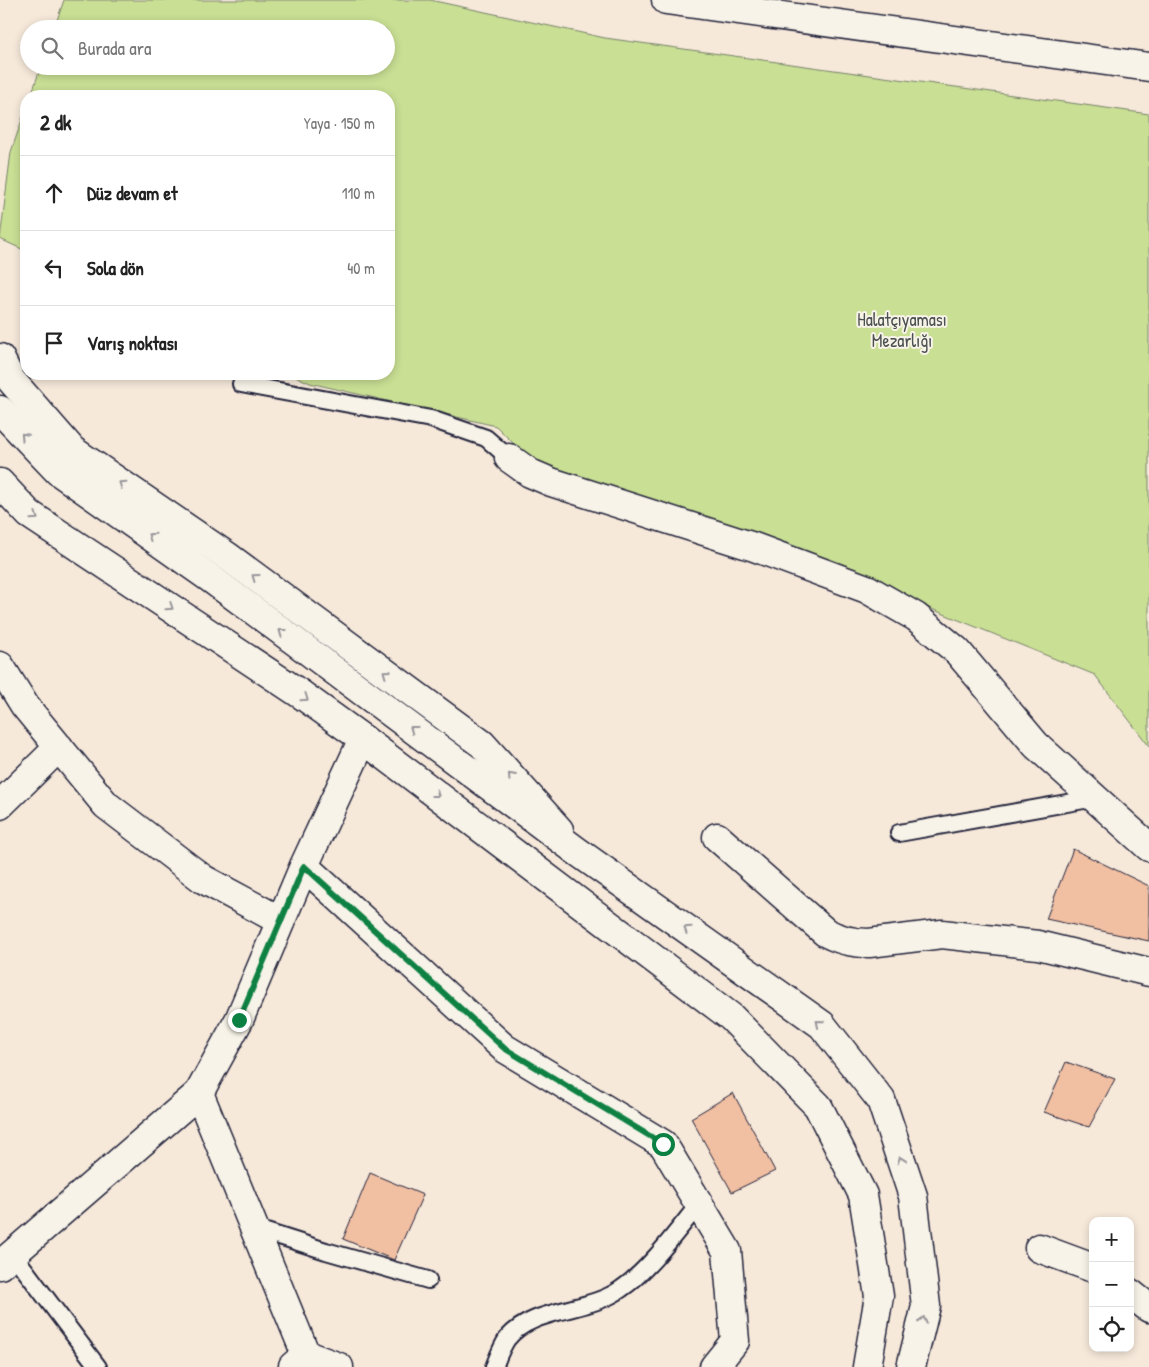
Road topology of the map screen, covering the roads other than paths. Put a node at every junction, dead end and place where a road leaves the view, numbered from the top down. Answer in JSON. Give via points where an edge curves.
{"nodes":[{"id":1,"x":666,"y":0,"type":"edge"},
{"id":2,"x":1149,"y":67,"type":"edge"},
{"id":3,"x":0,"y":358,"type":"edge"},
{"id":4,"x":241,"y":384,"type":"dead end"},
{"id":5,"x":0,"y":410,"type":"edge"},
{"id":6,"x":509,"y":458,"type":"joint"},
{"id":7,"x":0,"y":483,"type":"edge"},
{"id":8,"x":0,"y":666,"type":"edge"},
{"id":9,"x":363,"y":739,"type":"junction"},
{"id":10,"x":58,"y":747,"type":"junction"},
{"id":11,"x":1095,"y":798,"type":"junction"},
{"id":12,"x":0,"y":805,"type":"edge"},
{"id":13,"x":899,"y":832,"type":"dead end"},
{"id":14,"x":717,"y":836,"type":"dead end"},
{"id":15,"x":1149,"y":847,"type":"edge"},
{"id":16,"x":578,"y":852,"type":"junction"},
{"id":17,"x":304,"y":866,"type":"junction"},
{"id":18,"x":280,"y":921,"type":"junction"},
{"id":19,"x":1149,"y":972,"type":"edge"},
{"id":20,"x":199,"y":1093,"type":"junction"},
{"id":21,"x":699,"y":1204,"type":"junction"},
{"id":22,"x":254,"y":1228,"type":"junction"},
{"id":23,"x":1039,"y":1248,"type":"dead end"},
{"id":24,"x":6,"y":1259,"type":"edge"},
{"id":25,"x":1089,"y":1267,"type":"edge"},
{"id":26,"x":428,"y":1280,"type":"dead end"},
{"id":27,"x":1134,"y":1296,"type":"edge"},
{"id":28,"x":1149,"y":1308,"type":"edge"},
{"id":29,"x":299,"y":1361,"type":"edge"},
{"id":30,"x":98,"y":1367,"type":"edge"},
{"id":31,"x":339,"y":1367,"type":"edge"},
{"id":32,"x":494,"y":1367,"type":"edge"},
{"id":33,"x":714,"y":1367,"type":"edge"},
{"id":34,"x":867,"y":1367,"type":"edge"},
{"id":35,"x":911,"y":1367,"type":"edge"}],
"edges":[{"from":1,"to":2,"type":"main road"},
{"from":16,"to":3,"type":"main road","one_way":true,"via":[[482,744],[226,556],[72,450],[11,380]]},
{"from":4,"to":6,"type":"lane","via":[[431,419],[486,438]]},
{"from":16,"to":5,"type":"main road","one_way":true,"via":[[210,578],[58,471]]},
{"from":6,"to":11,"type":"main road","via":[[530,473],[551,482],[754,547],[867,589],[916,617],[957,651],[1036,744]]},
{"from":7,"to":9,"type":"main road","one_way":true,"via":[[29,514]]},
{"from":8,"to":10,"type":"main road","via":[[25,706]]},
{"from":9,"to":17,"type":"main road"},
{"from":9,"to":34,"type":"main road","one_way":true,"via":[[731,1017],[818,1106],[863,1195],[879,1296]]},
{"from":10,"to":12,"type":"main road"},
{"from":10,"to":18,"type":"main road","via":[[106,805],[203,879]]},
{"from":11,"to":13,"type":"lane"},
{"from":11,"to":15,"type":"main road"},
{"from":14,"to":19,"type":"main road","via":[[825,932],[846,941],[869,943],[942,934],[1038,945]]},
{"from":35,"to":16,"type":"main road","one_way":true,"via":[[926,1306],[913,1196],[880,1100],[822,1025]]},
{"from":17,"to":18,"type":"main road"},
{"from":17,"to":21,"type":"main road","via":[[504,1048],[663,1144]]},
{"from":18,"to":20,"type":"main road","via":[[239,1020]]},
{"from":20,"to":22,"type":"main road"},
{"from":20,"to":24,"type":"main road"},
{"from":21,"to":32,"type":"lane","via":[[638,1276],[621,1289],[589,1305],[526,1323],[507,1339]]},
{"from":21,"to":33,"type":"main road","via":[[727,1251],[735,1341]]},
{"from":22,"to":26,"type":"lane"},
{"from":22,"to":29,"type":"main road"},
{"from":23,"to":25,"type":"main road"},
{"from":24,"to":30,"type":"lane"},
{"from":27,"to":28,"type":"main road"},
{"from":29,"to":31,"type":"main road"}]}
